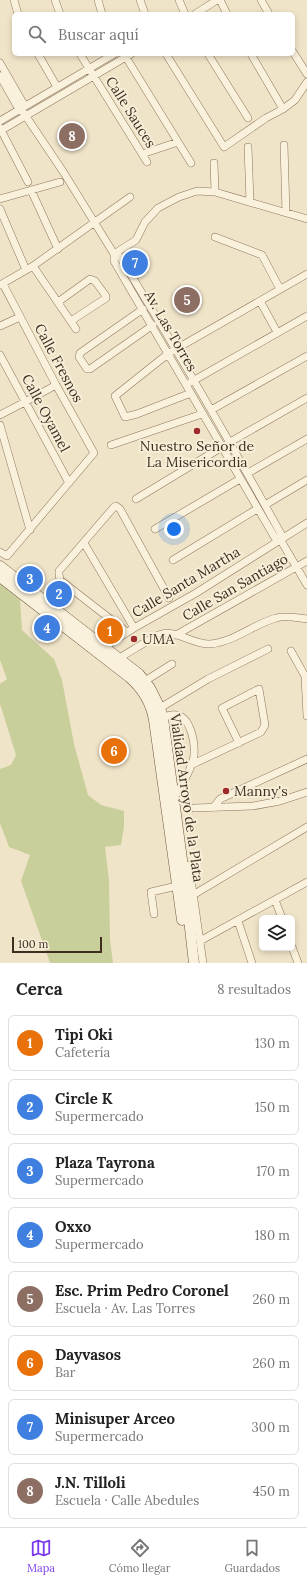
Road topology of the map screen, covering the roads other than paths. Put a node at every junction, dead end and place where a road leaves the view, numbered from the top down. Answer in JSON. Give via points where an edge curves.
{"nodes":[{"id":1,"x":14,"y":0,"type":"edge"},
{"id":2,"x":56,"y":0,"type":"edge"},
{"id":3,"x":98,"y":0,"type":"edge"},
{"id":4,"x":140,"y":0,"type":"edge"},
{"id":5,"x":180,"y":0,"type":"edge"},
{"id":6,"x":219,"y":0,"type":"edge"},
{"id":7,"x":261,"y":0,"type":"edge"},
{"id":8,"x":17,"y":12,"type":"edge"},
{"id":9,"x":59,"y":12,"type":"edge"},
{"id":10,"x":101,"y":12,"type":"edge"},
{"id":11,"x":144,"y":12,"type":"edge"},
{"id":12,"x":184,"y":12,"type":"edge"},
{"id":13,"x":198,"y":12,"type":"edge"},
{"id":14,"x":226,"y":12,"type":"edge"},
{"id":15,"x":268,"y":12,"type":"edge"},
{"id":16,"x":295,"y":55,"type":"edge"},
{"id":17,"x":39,"y":56,"type":"edge"},
{"id":18,"x":81,"y":56,"type":"edge"},
{"id":19,"x":111,"y":56,"type":"edge"},
{"id":20,"x":125,"y":56,"type":"edge"},
{"id":21,"x":128,"y":56,"type":"edge"},
{"id":22,"x":167,"y":56,"type":"edge"},
{"id":23,"x":209,"y":56,"type":"edge"},
{"id":24,"x":252,"y":56,"type":"edge"},
{"id":25,"x":0,"y":63,"type":"edge"},
{"id":26,"x":89,"y":69,"type":"junction"},
{"id":27,"x":307,"y":74,"type":"edge"},
{"id":28,"x":0,"y":76,"type":"edge"},
{"id":29,"x":93,"y":76,"type":"junction"},
{"id":30,"x":307,"y":82,"type":"edge"},
{"id":31,"x":57,"y":87,"type":"junction"},
{"id":32,"x":21,"y":109,"type":"junction"},
{"id":33,"x":283,"y":109,"type":"junction"},
{"id":34,"x":26,"y":116,"type":"junction"},
{"id":35,"x":248,"y":118,"type":"dead end"},
{"id":36,"x":0,"y":121,"type":"edge"},
{"id":37,"x":0,"y":130,"type":"edge"},
{"id":38,"x":178,"y":142,"type":"junction"},
{"id":39,"x":284,"y":145,"type":"dead end"},
{"id":40,"x":248,"y":147,"type":"dead end"},
{"id":41,"x":142,"y":154,"type":"junction"},
{"id":42,"x":147,"y":162,"type":"dead end"},
{"id":43,"x":192,"y":163,"type":"dead end"},
{"id":44,"x":214,"y":164,"type":"dead end"},
{"id":45,"x":28,"y":182,"type":"dead end"},
{"id":46,"x":60,"y":182,"type":"dead end"},
{"id":47,"x":31,"y":190,"type":"junction"},
{"id":48,"x":215,"y":192,"type":"junction"},
{"id":49,"x":130,"y":197,"type":"dead end"},
{"id":50,"x":0,"y":199,"type":"edge"},
{"id":51,"x":250,"y":202,"type":"junction"},
{"id":52,"x":0,"y":209,"type":"edge"},
{"id":53,"x":286,"y":213,"type":"junction"},
{"id":54,"x":307,"y":219,"type":"edge"},
{"id":55,"x":94,"y":223,"type":"junction"},
{"id":56,"x":215,"y":237,"type":"dead end"},
{"id":57,"x":58,"y":249,"type":"junction"},
{"id":58,"x":114,"y":254,"type":"junction"},
{"id":59,"x":30,"y":268,"type":"junction"},
{"id":60,"x":307,"y":274,"type":"edge"},
{"id":61,"x":1,"y":285,"type":"edge"},
{"id":62,"x":280,"y":289,"type":"junction"},
{"id":63,"x":260,"y":301,"type":"junction"},
{"id":64,"x":58,"y":302,"type":"junction"},
{"id":65,"x":143,"y":309,"type":"junction"},
{"id":66,"x":307,"y":316,"type":"edge"},
{"id":67,"x":20,"y":317,"type":"junction"},
{"id":68,"x":71,"y":321,"type":"junction"},
{"id":69,"x":153,"y":325,"type":"junction"},
{"id":70,"x":0,"y":326,"type":"edge"},
{"id":71,"x":76,"y":329,"type":"dead end"},
{"id":72,"x":278,"y":332,"type":"junction"},
{"id":73,"x":172,"y":352,"type":"junction"},
{"id":74,"x":0,"y":355,"type":"edge"},
{"id":75,"x":307,"y":356,"type":"edge"},
{"id":76,"x":194,"y":380,"type":"junction"},
{"id":77,"x":186,"y":384,"type":"junction"},
{"id":78,"x":56,"y":385,"type":"junction"},
{"id":79,"x":191,"y":393,"type":"junction"},
{"id":80,"x":307,"y":398,"type":"edge"},
{"id":81,"x":25,"y":402,"type":"junction"},
{"id":82,"x":211,"y":410,"type":"junction"},
{"id":83,"x":0,"y":414,"type":"edge"},
{"id":84,"x":202,"y":414,"type":"junction"},
{"id":85,"x":0,"y":425,"type":"edge"},
{"id":86,"x":221,"y":428,"type":"junction"},
{"id":87,"x":213,"y":432,"type":"junction"},
{"id":88,"x":307,"y":439,"type":"edge"},
{"id":89,"x":230,"y":442,"type":"junction"},
{"id":90,"x":111,"y":445,"type":"dead end"},
{"id":91,"x":222,"y":447,"type":"junction"},
{"id":92,"x":240,"y":459,"type":"junction"},
{"id":93,"x":231,"y":464,"type":"junction"},
{"id":94,"x":248,"y":473,"type":"junction"},
{"id":95,"x":240,"y":479,"type":"junction"},
{"id":96,"x":307,"y":480,"type":"edge"},
{"id":97,"x":69,"y":483,"type":"junction"},
{"id":98,"x":136,"y":499,"type":"dead end"},
{"id":99,"x":265,"y":505,"type":"junction"},
{"id":100,"x":257,"y":509,"type":"junction"},
{"id":101,"x":307,"y":523,"type":"edge"},
{"id":102,"x":155,"y":529,"type":"dead end"},
{"id":103,"x":30,"y":530,"type":"junction"},
{"id":104,"x":280,"y":539,"type":"junction"},
{"id":105,"x":84,"y":543,"type":"junction"},
{"id":106,"x":0,"y":552,"type":"edge"},
{"id":107,"x":173,"y":560,"type":"dead end"},
{"id":108,"x":307,"y":561,"type":"edge"},
{"id":109,"x":0,"y":566,"type":"edge"},
{"id":110,"x":307,"y":566,"type":"edge"},
{"id":111,"x":296,"y":567,"type":"junction"},
{"id":112,"x":0,"y":577,"type":"edge"},
{"id":113,"x":307,"y":585,"type":"edge"},
{"id":114,"x":169,"y":598,"type":"dead end"},
{"id":115,"x":307,"y":619,"type":"edge"},
{"id":116,"x":68,"y":625,"type":"junction"},
{"id":117,"x":131,"y":630,"type":"junction"},
{"id":118,"x":176,"y":635,"type":"junction"},
{"id":119,"x":268,"y":649,"type":"dead end"},
{"id":120,"x":102,"y":650,"type":"junction"},
{"id":121,"x":291,"y":651,"type":"dead end"},
{"id":122,"x":119,"y":658,"type":"junction"},
{"id":123,"x":172,"y":664,"type":"dead end"},
{"id":124,"x":306,"y":678,"type":"edge"},
{"id":125,"x":145,"y":681,"type":"junction"},
{"id":126,"x":160,"y":708,"type":"junction"},
{"id":127,"x":307,"y":716,"type":"edge"},
{"id":128,"x":162,"y":718,"type":"junction"},
{"id":129,"x":239,"y":743,"type":"junction"},
{"id":130,"x":307,"y":759,"type":"edge"},
{"id":131,"x":191,"y":765,"type":"junction"},
{"id":132,"x":307,"y":792,"type":"edge"},
{"id":133,"x":169,"y":800,"type":"junction"},
{"id":134,"x":194,"y":808,"type":"dead end"},
{"id":135,"x":213,"y":808,"type":"junction"},
{"id":136,"x":307,"y":827,"type":"edge"},
{"id":137,"x":183,"y":867,"type":"junction"},
{"id":138,"x":307,"y":882,"type":"edge"},
{"id":139,"x":177,"y":886,"type":"junction"},
{"id":140,"x":192,"y":895,"type":"junction"},
{"id":141,"x":275,"y":900,"type":"junction"},
{"id":142,"x":154,"y":914,"type":"dead end"},
{"id":143,"x":281,"y":915,"type":"edge"},
{"id":144,"x":238,"y":921,"type":"junction"},
{"id":145,"x":200,"y":941,"type":"junction"},
{"id":146,"x":294,"y":951,"type":"edge"},
{"id":147,"x":188,"y":963,"type":"edge"},
{"id":148,"x":194,"y":963,"type":"edge"},
{"id":149,"x":203,"y":963,"type":"edge"},
{"id":150,"x":252,"y":963,"type":"edge"},
{"id":151,"x":298,"y":963,"type":"edge"}],
"edges":[{"from":1,"to":8,"type":"street"},
{"from":2,"to":9,"type":"street"},
{"from":3,"to":10,"type":"street"},
{"from":4,"to":11,"type":"street"},
{"from":5,"to":12,"type":"street"},
{"from":6,"to":13,"type":"street"},
{"from":6,"to":14,"type":"street"},
{"from":7,"to":15,"type":"street"},
{"from":16,"to":27,"type":"street"},
{"from":17,"to":31,"type":"street"},
{"from":18,"to":26,"type":"street","name":"Calle Sauces"},
{"from":19,"to":26,"type":"street"},
{"from":20,"to":29,"type":"street"},
{"from":21,"to":38,"type":"street"},
{"from":22,"to":33,"type":"street","via":[[224,147]]},
{"from":23,"to":35,"type":"street"},
{"from":24,"to":33,"type":"street"},
{"from":25,"to":32,"type":"street","via":[[23,103]]},
{"from":26,"to":29,"type":"street","name":"Calle Sauces"},
{"from":26,"to":31,"type":"street"},
{"from":28,"to":32,"type":"street"},
{"from":29,"to":34,"type":"street"},
{"from":29,"to":41,"type":"street","name":"Calle Sauces"},
{"from":30,"to":33,"type":"street","via":[[295,100]]},
{"from":31,"to":32,"type":"street"},
{"from":32,"to":34,"type":"street"},
{"from":32,"to":36,"type":"street"},
{"from":34,"to":37,"type":"street"},
{"from":34,"to":55,"type":"street"},
{"from":37,"to":45,"type":"street"},
{"from":38,"to":41,"type":"street"},
{"from":38,"to":43,"type":"street"},
{"from":39,"to":53,"type":"street"},
{"from":40,"to":51,"type":"street"},
{"from":41,"to":42,"type":"street","name":"Calle Sauces"},
{"from":44,"to":48,"type":"street"},
{"from":46,"to":47,"type":"street"},
{"from":47,"to":50,"type":"street"},
{"from":47,"to":57,"type":"street"},
{"from":48,"to":51,"type":"street"},
{"from":48,"to":58,"type":"street","via":[[197,190],[158,208],[145,222],[136,240]]},
{"from":49,"to":55,"type":"street"},
{"from":51,"to":53,"type":"street"},
{"from":52,"to":59,"type":"street"},
{"from":53,"to":54,"type":"street"},
{"from":55,"to":57,"type":"street"},
{"from":55,"to":58,"type":"street"},
{"from":56,"to":62,"type":"street","via":[[262,255]]},
{"from":57,"to":59,"type":"street"},
{"from":58,"to":65,"type":"street","name":"Av. Las Torres","via":[[114,261]]},
{"from":58,"to":73,"type":"street","name":"Av. Las Torres","via":[[120,258]]},
{"from":59,"to":61,"type":"street"},
{"from":59,"to":64,"type":"street"},
{"from":60,"to":62,"type":"street"},
{"from":61,"to":67,"type":"street","name":"Calle Fresnos"},
{"from":62,"to":63,"type":"street"},
{"from":63,"to":72,"type":"street"},
{"from":63,"to":73,"type":"street"},
{"from":64,"to":68,"type":"street"},
{"from":64,"to":68,"type":"street","via":[[90,279],[95,281],[106,296]]},
{"from":65,"to":69,"type":"street","name":"Av. Las Torres"},
{"from":65,"to":69,"type":"street","via":[[80,353],[79,357],[87,369],[90,369]]},
{"from":66,"to":72,"type":"street"},
{"from":67,"to":70,"type":"street"},
{"from":67,"to":78,"type":"street","name":"Calle Fresnos"},
{"from":68,"to":71,"type":"street"},
{"from":69,"to":73,"type":"street","name":"Av. Las Torres"},
{"from":72,"to":76,"type":"street"},
{"from":73,"to":76,"type":"street","name":"Av. Las Torres"},
{"from":73,"to":77,"type":"street","name":"Av. Las Torres"},
{"from":73,"to":79,"type":"street","via":[[115,396],[125,417]]},
{"from":74,"to":81,"type":"street","name":"Calle Oyamel"},
{"from":75,"to":82,"type":"street"},
{"from":76,"to":77,"type":"street"},
{"from":76,"to":82,"type":"street","name":"Av. Las Torres"},
{"from":77,"to":79,"type":"street","name":"Av. Las Torres"},
{"from":78,"to":81,"type":"street"},
{"from":78,"to":97,"type":"street","name":"Calle Fresnos","via":[[94,453]]},
{"from":79,"to":84,"type":"street","name":"Av. Las Torres"},
{"from":80,"to":89,"type":"street"},
{"from":81,"to":83,"type":"street"},
{"from":81,"to":97,"type":"street","name":"Calle Oyamel"},
{"from":82,"to":86,"type":"street","name":"Av. Las Torres"},
{"from":84,"to":87,"type":"street","name":"Av. Las Torres"},
{"from":84,"to":90,"type":"street"},
{"from":85,"to":103,"type":"street"},
{"from":86,"to":87,"type":"street"},
{"from":86,"to":89,"type":"street","name":"Av. Las Torres"},
{"from":87,"to":91,"type":"street","name":"Av. Las Torres"},
{"from":88,"to":94,"type":"street"},
{"from":89,"to":92,"type":"street","name":"Av. Las Torres"},
{"from":91,"to":93,"type":"street","name":"Av. Las Torres"},
{"from":91,"to":98,"type":"street"},
{"from":92,"to":93,"type":"street"},
{"from":92,"to":94,"type":"street","name":"Av. Las Torres"},
{"from":93,"to":95,"type":"street","name":"Av. Las Torres"},
{"from":94,"to":99,"type":"street","name":"Av. Las Torres"},
{"from":95,"to":100,"type":"street","name":"Av. Las Torres"},
{"from":95,"to":102,"type":"street"},
{"from":96,"to":99,"type":"street"},
{"from":97,"to":103,"type":"street"},
{"from":99,"to":104,"type":"street","name":"Av. Las Torres","via":[[281,534]]},
{"from":100,"to":104,"type":"street","name":"Av. Las Torres","via":[[275,538]]},
{"from":100,"to":107,"type":"street"},
{"from":101,"to":104,"type":"street","name":"Calle Santa Martha"},
{"from":103,"to":106,"type":"street","via":[[8,556]]},
{"from":104,"to":111,"type":"street"},
{"from":104,"to":117,"type":"street","name":"Calle Santa Martha","via":[[196,593]]},
{"from":105,"to":114,"type":"street","via":[[114,507],[117,507]]},
{"from":105,"to":117,"type":"street"},
{"from":105,"to":117,"type":"street","via":[[59,571],[60,580]]},
{"from":108,"to":111,"type":"street","name":"Calle San Santiago"},
{"from":109,"to":116,"type":"main road"},
{"from":110,"to":111,"type":"street"},
{"from":111,"to":113,"type":"street"},
{"from":111,"to":118,"type":"street","name":"Calle San Santiago"},
{"from":112,"to":116,"type":"main road"},
{"from":115,"to":118,"type":"street","via":[[275,618],[221,642],[210,644]]},
{"from":116,"to":120,"type":"main road"},
{"from":117,"to":120,"type":"street","name":"Calle Santa Martha"},
{"from":118,"to":122,"type":"street","via":[[161,634]]},
{"from":119,"to":126,"type":"street","via":[[208,679]]},
{"from":120,"to":122,"type":"main road","name":"Vialidad Arroyo de la Plata"},
{"from":120,"to":133,"type":"main road","via":[[138,684],[149,701]]},
{"from":121,"to":124,"type":"street"},
{"from":122,"to":125,"type":"main road","name":"Vialidad Arroyo de la Plata"},
{"from":123,"to":125,"type":"street"},
{"from":124,"to":127,"type":"street"},
{"from":125,"to":126,"type":"main road","name":"Vialidad Arroyo de la Plata"},
{"from":126,"to":128,"type":"main road","name":"Vialidad Arroyo de la Plata"},
{"from":128,"to":131,"type":"street","via":[[172,715],[181,717],[188,723],[194,750]]},
{"from":128,"to":133,"type":"main road","name":"Vialidad Arroyo de la Plata"},
{"from":129,"to":129,"type":"street","via":[[263,730],[265,725],[259,688],[222,708]]},
{"from":129,"to":131,"type":"street"},
{"from":130,"to":135,"type":"street","via":[[220,799]]},
{"from":131,"to":133,"type":"street","via":[[177,793]]},
{"from":132,"to":135,"type":"street","via":[[254,806]]},
{"from":133,"to":137,"type":"main road","name":"Vialidad Arroyo de la Plata"},
{"from":133,"to":139,"type":"main road"},
{"from":134,"to":135,"type":"street"},
{"from":136,"to":140,"type":"street"},
{"from":137,"to":140,"type":"street","via":[[189,865]]},
{"from":137,"to":148,"type":"main road","name":"Vialidad Arroyo de la Plata"},
{"from":138,"to":141,"type":"street"},
{"from":139,"to":142,"type":"street","via":[[151,892]]},
{"from":139,"to":147,"type":"main road"},
{"from":140,"to":145,"type":"street"},
{"from":141,"to":143,"type":"street"},
{"from":141,"to":144,"type":"street"},
{"from":144,"to":145,"type":"street"},
{"from":144,"to":150,"type":"street"},
{"from":145,"to":149,"type":"street"},
{"from":146,"to":151,"type":"street"}]}
